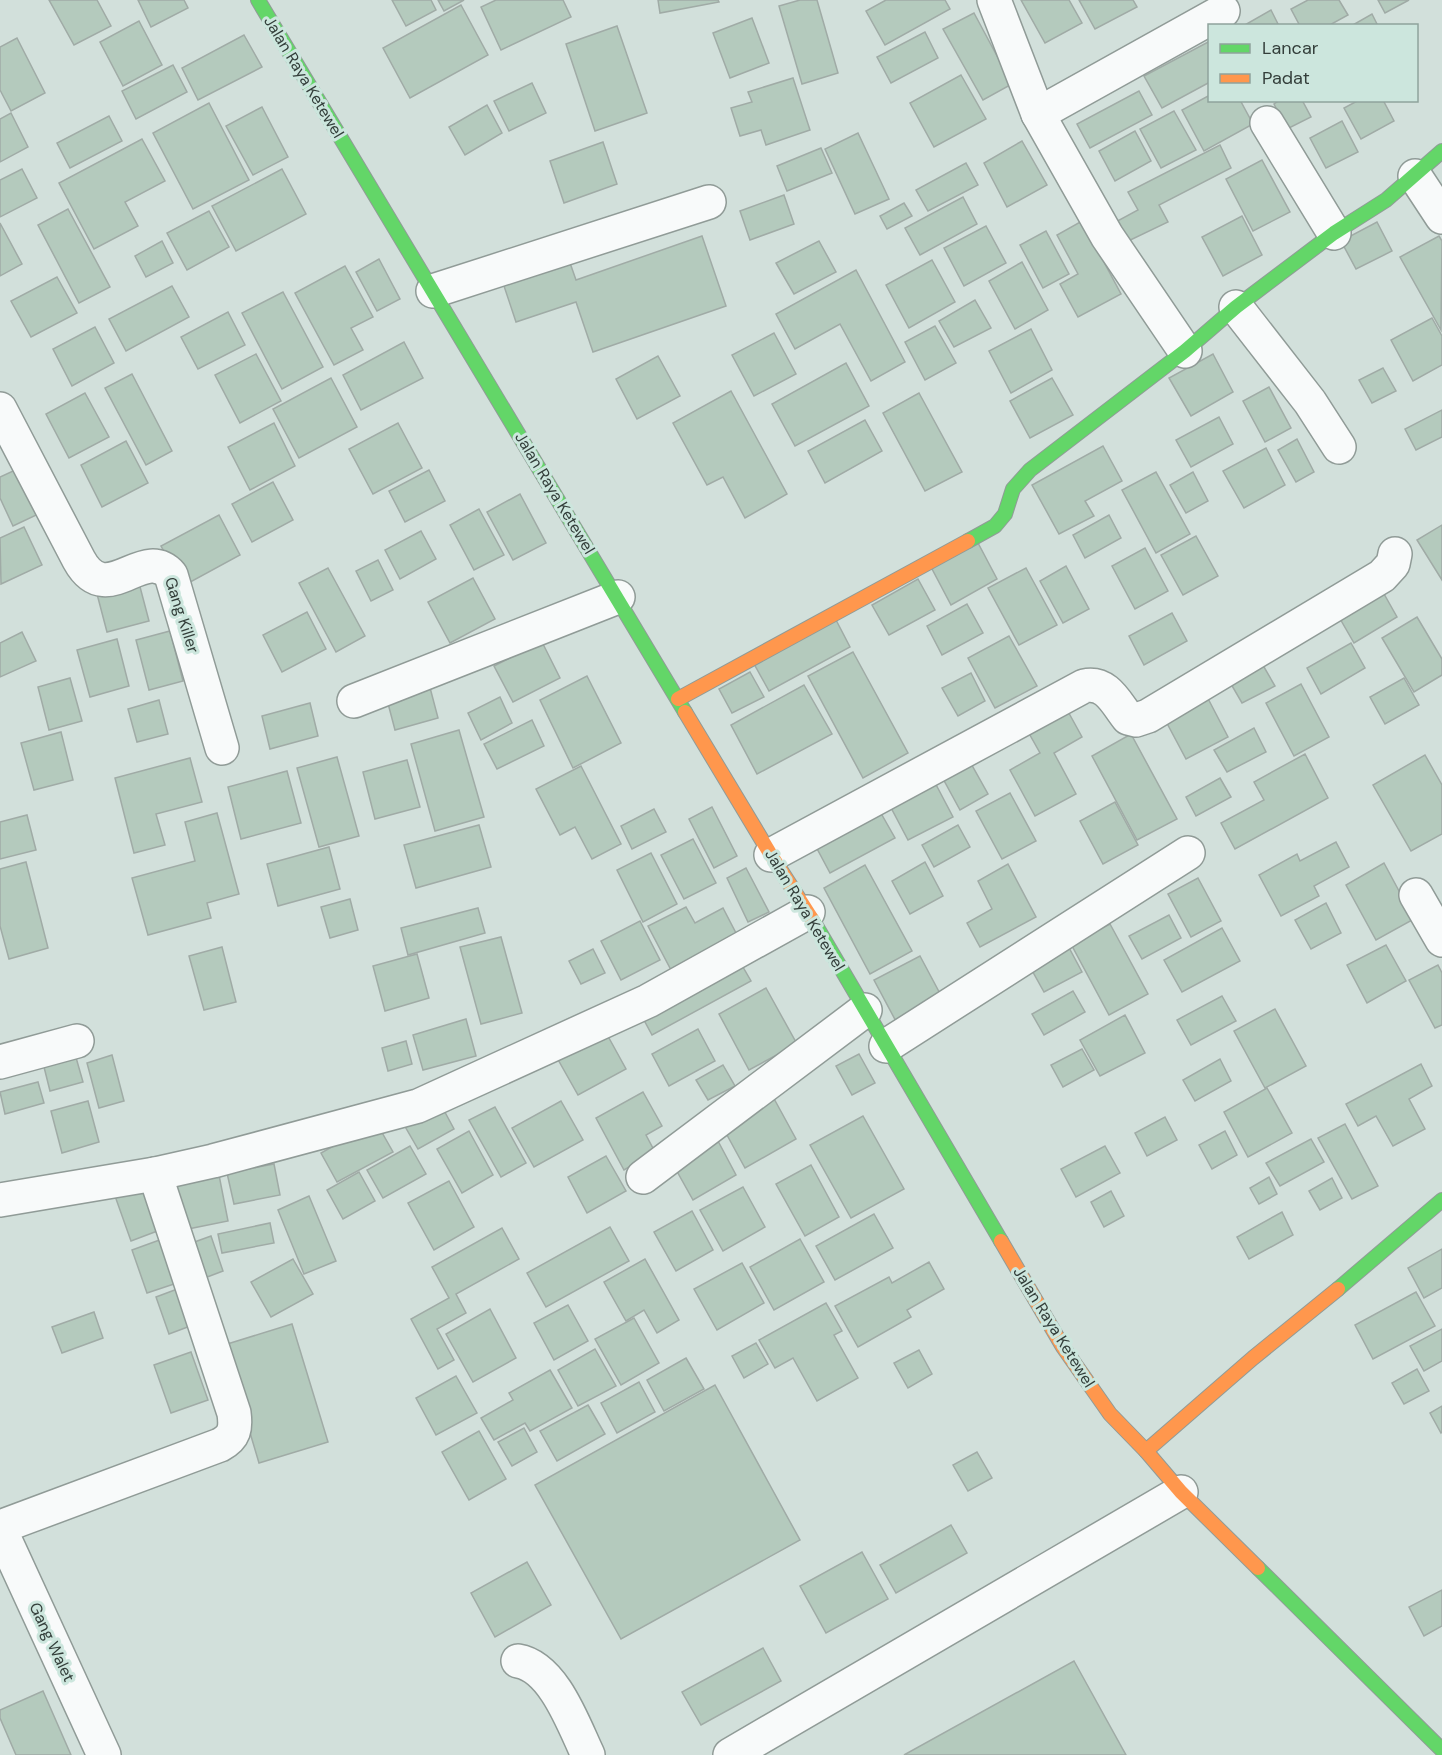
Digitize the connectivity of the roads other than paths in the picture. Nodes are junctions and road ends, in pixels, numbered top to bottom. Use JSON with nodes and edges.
{"nodes":[{"id":1,"x":258,"y":0,"type":"edge"},
{"id":2,"x":994,"y":0,"type":"edge"},
{"id":3,"x":1223,"y":11,"type":"dead end"},
{"id":4,"x":1038,"y":114,"type":"junction"},
{"id":5,"x":1267,"y":123,"type":"dead end"},
{"id":6,"x":1442,"y":151,"type":"edge"},
{"id":7,"x":1415,"y":176,"type":"junction"},
{"id":8,"x":709,"y":202,"type":"dead end"},
{"id":9,"x":1442,"y":217,"type":"edge"},
{"id":10,"x":1334,"y":233,"type":"junction"},
{"id":11,"x":433,"y":291,"type":"junction"},
{"id":12,"x":1236,"y":307,"type":"junction"},
{"id":13,"x":1185,"y":351,"type":"junction"},
{"id":14,"x":0,"y":409,"type":"edge"},
{"id":15,"x":1339,"y":447,"type":"dead end"},
{"id":16,"x":1395,"y":555,"type":"dead end"},
{"id":17,"x":618,"y":597,"type":"junction"},
{"id":18,"x":678,"y":699,"type":"junction"},
{"id":19,"x":354,"y":701,"type":"dead end"},
{"id":20,"x":222,"y":748,"type":"dead end"},
{"id":21,"x":1188,"y":853,"type":"dead end"},
{"id":22,"x":771,"y":855,"type":"junction"},
{"id":23,"x":1416,"y":895,"type":"dead end"},
{"id":24,"x":808,"y":912,"type":"junction"},
{"id":25,"x":1442,"y":940,"type":"edge"},
{"id":26,"x":865,"y":1010,"type":"junction"},
{"id":27,"x":77,"y":1041,"type":"dead end"},
{"id":28,"x":886,"y":1046,"type":"junction"},
{"id":29,"x":0,"y":1062,"type":"edge"},
{"id":30,"x":155,"y":1174,"type":"junction"},
{"id":31,"x":643,"y":1177,"type":"dead end"},
{"id":32,"x":0,"y":1200,"type":"edge"},
{"id":33,"x":1442,"y":1200,"type":"edge"},
{"id":34,"x":1146,"y":1451,"type":"junction"},
{"id":35,"x":1181,"y":1492,"type":"junction"},
{"id":36,"x":0,"y":1528,"type":"edge"},
{"id":37,"x":518,"y":1661,"type":"dead end"},
{"id":38,"x":1442,"y":1750,"type":"edge"},
{"id":39,"x":104,"y":1755,"type":"edge"},
{"id":40,"x":588,"y":1755,"type":"edge"},
{"id":41,"x":730,"y":1755,"type":"edge"}],
"edges":[{"from":1,"to":11,"type":"main road","name":"Jalan Raya Ketewel"},
{"from":2,"to":4,"type":"street"},
{"from":3,"to":4,"type":"street"},
{"from":4,"to":13,"type":"street"},
{"from":5,"to":10,"type":"street"},
{"from":6,"to":7,"type":"main road"},
{"from":7,"to":9,"type":"street"},
{"from":7,"to":10,"type":"main road"},
{"from":8,"to":11,"type":"street"},
{"from":10,"to":12,"type":"main road"},
{"from":11,"to":17,"type":"main road","name":"Jalan Raya Ketewel"},
{"from":12,"to":13,"type":"main road"},
{"from":12,"to":15,"type":"street"},
{"from":13,"to":18,"type":"main road"},
{"from":14,"to":20,"type":"street","name":"Gang Killer"},
{"from":16,"to":22,"type":"street"},
{"from":17,"to":18,"type":"main road","name":"Jalan Raya Ketewel"},
{"from":17,"to":19,"type":"street"},
{"from":18,"to":22,"type":"main road","name":"Jalan Raya Ketewel"},
{"from":21,"to":28,"type":"street"},
{"from":22,"to":24,"type":"main road","name":"Jalan Raya Ketewel"},
{"from":23,"to":25,"type":"street"},
{"from":24,"to":26,"type":"main road","name":"Jalan Raya Ketewel"},
{"from":24,"to":30,"type":"street"},
{"from":26,"to":28,"type":"main road","name":"Jalan Raya Ketewel"},
{"from":26,"to":31,"type":"street"},
{"from":27,"to":29,"type":"street"},
{"from":28,"to":34,"type":"main road","name":"Jalan Raya Ketewel"},
{"from":30,"to":32,"type":"street"},
{"from":30,"to":36,"type":"street"},
{"from":33,"to":34,"type":"main road"},
{"from":34,"to":35,"type":"main road","name":"Jalan Raya Ketewel"},
{"from":35,"to":38,"type":"main road","name":"Jalan Raya Ketewel"},
{"from":35,"to":41,"type":"street"},
{"from":36,"to":39,"type":"street","name":"Gang Walet"},
{"from":37,"to":40,"type":"street"}]}
